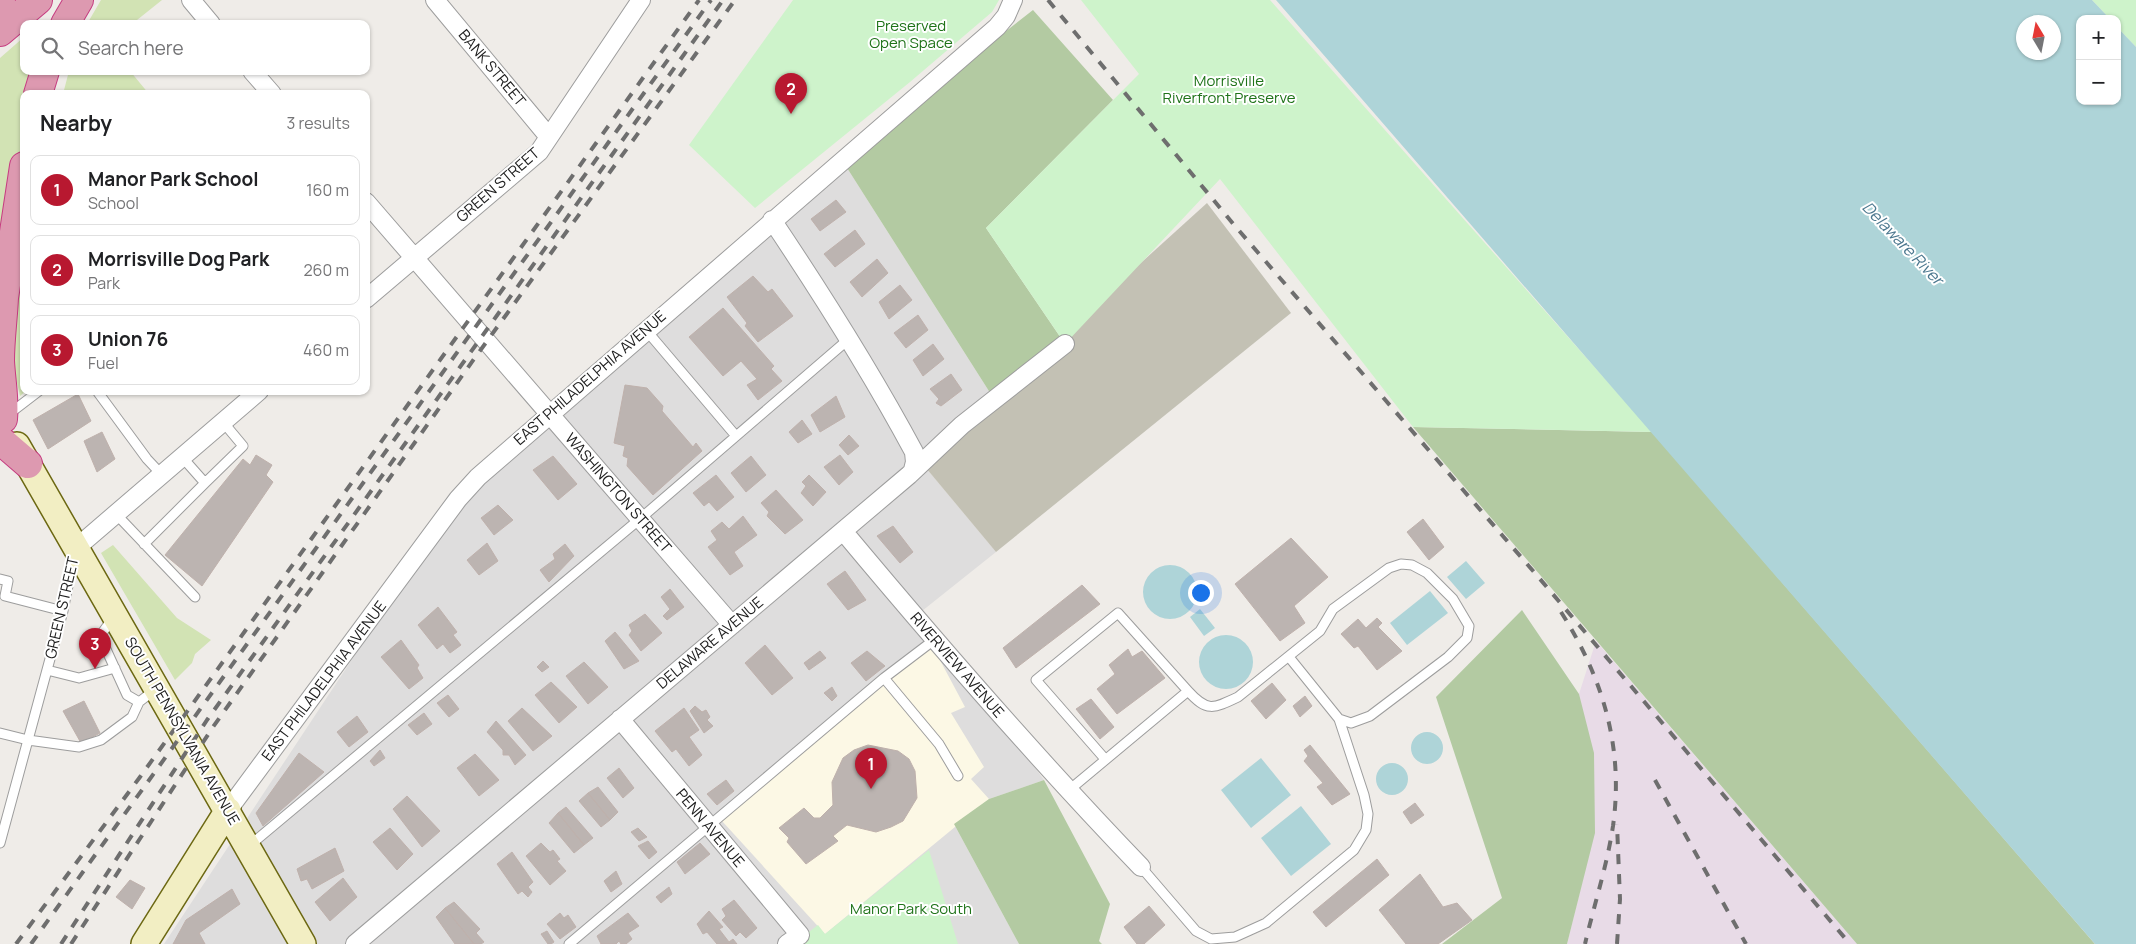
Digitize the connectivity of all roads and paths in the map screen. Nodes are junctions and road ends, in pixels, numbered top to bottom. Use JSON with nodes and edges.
{"nodes":[{"id":1,"x":38,"y":0,"type":"edge"},
{"id":2,"x":79,"y":0,"type":"edge"},
{"id":3,"x":191,"y":0,"type":"edge"},
{"id":4,"x":435,"y":0,"type":"edge"},
{"id":5,"x":641,"y":0,"type":"edge"},
{"id":6,"x":1012,"y":2,"type":"edge"},
{"id":7,"x":67,"y":20,"type":"edge"},
{"id":8,"x":208,"y":20,"type":"edge"},
{"id":9,"x":0,"y":32,"type":"edge"},
{"id":10,"x":44,"y":75,"type":"edge"},
{"id":11,"x":255,"y":75,"type":"edge"},
{"id":12,"x":39,"y":90,"type":"edge"},
{"id":13,"x":269,"y":90,"type":"edge"},
{"id":14,"x":549,"y":137,"type":"junction"},
{"id":15,"x":20,"y":190,"type":"edge"},
{"id":16,"x":370,"y":207,"type":"edge"},
{"id":17,"x":772,"y":220,"type":"junction"},
{"id":18,"x":414,"y":258,"type":"junction"},
{"id":19,"x":370,"y":296,"type":"edge"},
{"id":20,"x":2,"y":300,"type":"edge"},
{"id":21,"x":646,"y":330,"type":"junction"},
{"id":22,"x":850,"y":338,"type":"junction"},
{"id":23,"x":1065,"y":344,"type":"dead end"},
{"id":24,"x":34,"y":395,"type":"edge"},
{"id":25,"x":100,"y":395,"type":"edge"},
{"id":26,"x":254,"y":395,"type":"edge"},
{"id":27,"x":549,"y":415,"type":"junction"},
{"id":28,"x":223,"y":422,"type":"junction"},
{"id":29,"x":1,"y":424,"type":"edge"},
{"id":30,"x":736,"y":436,"type":"junction"},
{"id":31,"x":182,"y":457,"type":"junction"},
{"id":32,"x":28,"y":464,"type":"joint"},
{"id":33,"x":913,"y":470,"type":"junction"},
{"id":34,"x":162,"y":475,"type":"junction"},
{"id":35,"x":205,"y":483,"type":"junction"},
{"id":36,"x":116,"y":514,"type":"junction"},
{"id":37,"x":641,"y":518,"type":"junction"},
{"id":38,"x":843,"y":530,"type":"junction"},
{"id":39,"x":144,"y":544,"type":"junction"},
{"id":40,"x":76,"y":549,"type":"junction"},
{"id":41,"x":0,"y":579,"type":"edge"},
{"id":42,"x":195,"y":597,"type":"dead end"},
{"id":43,"x":63,"y":611,"type":"junction"},
{"id":44,"x":115,"y":616,"type":"junction"},
{"id":45,"x":732,"y":625,"type":"junction"},
{"id":46,"x":934,"y":640,"type":"junction"},
{"id":47,"x":1289,"y":657,"type":"junction"},
{"id":48,"x":115,"y":668,"type":"junction"},
{"id":49,"x":47,"y":670,"type":"junction"},
{"id":50,"x":884,"y":678,"type":"junction"},
{"id":51,"x":1188,"y":691,"type":"junction"},
{"id":52,"x":148,"y":695,"type":"junction"},
{"id":53,"x":1339,"y":719,"type":"junction"},
{"id":54,"x":620,"y":720,"type":"junction"},
{"id":55,"x":0,"y":733,"type":"edge"},
{"id":56,"x":28,"y":740,"type":"junction"},
{"id":57,"x":1105,"y":759,"type":"junction"},
{"id":58,"x":958,"y":776,"type":"dead end"},
{"id":59,"x":1071,"y":794,"type":"junction"},
{"id":60,"x":228,"y":810,"type":"junction"},
{"id":61,"x":709,"y":827,"type":"junction"},
{"id":62,"x":0,"y":843,"type":"edge"},
{"id":63,"x":248,"y":846,"type":"junction"},
{"id":64,"x":1141,"y":867,"type":"joint"},
{"id":65,"x":797,"y":941,"type":"edge"},
{"id":66,"x":144,"y":944,"type":"edge"},
{"id":67,"x":303,"y":944,"type":"edge"},
{"id":68,"x":355,"y":944,"type":"edge"},
{"id":69,"x":569,"y":944,"type":"edge"}],
"edges":[{"from":1,"to":9,"type":"highway"},
{"from":2,"to":7,"type":"highway"},
{"from":3,"to":8,"type":"street"},
{"from":4,"to":14,"type":"street","name":"BANK STREET"},
{"from":5,"to":14,"type":"street","name":"GREEN STREET"},
{"from":6,"to":17,"type":"street","name":"EAST PHILADELPHIA AVENUE"},
{"from":10,"to":12,"type":"highway"},
{"from":11,"to":13,"type":"street"},
{"from":14,"to":18,"type":"street","name":"GREEN STREET"},
{"from":15,"to":20,"type":"highway"},
{"from":16,"to":18,"type":"street","name":"WASHINGTON STREET"},
{"from":17,"to":21,"type":"street","name":"EAST PHILADELPHIA AVENUE"},
{"from":17,"to":22,"type":"street"},
{"from":18,"to":19,"type":"street","name":"GREEN STREET"},
{"from":18,"to":27,"type":"street","name":"WASHINGTON STREET"},
{"from":20,"to":29,"type":"highway"},
{"from":21,"to":27,"type":"street","name":"EAST PHILADELPHIA AVENUE"},
{"from":21,"to":30,"type":"lane"},
{"from":22,"to":30,"type":"lane"},
{"from":22,"to":33,"type":"street"},
{"from":23,"to":33,"type":"street","name":"DELAWARE AVENUE"},
{"from":24,"to":29,"type":"lane"},
{"from":25,"to":34,"type":"lane"},
{"from":26,"to":28,"type":"street","name":"GREEN STREET"},
{"from":27,"to":37,"type":"street","name":"WASHINGTON STREET"},
{"from":27,"to":60,"type":"street","name":"EAST PHILADELPHIA AVENUE"},
{"from":28,"to":31,"type":"street","name":"GREEN STREET"},
{"from":28,"to":35,"type":"lane"},
{"from":29,"to":32,"type":"highway"},
{"from":30,"to":37,"type":"lane"},
{"from":31,"to":34,"type":"street","name":"GREEN STREET"},
{"from":31,"to":35,"type":"lane"},
{"from":32,"to":40,"type":"main road","name":"SOUTH PENNSYLVANIA AVENUE"},
{"from":33,"to":38,"type":"street","name":"DELAWARE AVENUE"},
{"from":34,"to":36,"type":"street","name":"GREEN STREET"},
{"from":35,"to":39,"type":"lane"},
{"from":36,"to":39,"type":"lane"},
{"from":36,"to":40,"type":"street","name":"GREEN STREET"},
{"from":37,"to":45,"type":"street","name":"WASHINGTON STREET"},
{"from":37,"to":63,"type":"lane"},
{"from":38,"to":45,"type":"street","name":"DELAWARE AVENUE"},
{"from":38,"to":46,"type":"street","name":"RIVERVIEW AVENUE"},
{"from":39,"to":42,"type":"lane"},
{"from":40,"to":43,"type":"lane","name":"GREEN STREET"},
{"from":40,"to":44,"type":"main road","name":"SOUTH PENNSYLVANIA AVENUE"},
{"from":41,"to":43,"type":"lane"},
{"from":43,"to":49,"type":"lane","name":"GREEN STREET"},
{"from":44,"to":48,"type":"lane"},
{"from":44,"to":52,"type":"main road","name":"SOUTH PENNSYLVANIA AVENUE"},
{"from":45,"to":54,"type":"street","name":"DELAWARE AVENUE"},
{"from":46,"to":50,"type":"lane"},
{"from":46,"to":59,"type":"street","name":"RIVERVIEW AVENUE"},
{"from":47,"to":51,"type":"lane"},
{"from":47,"to":53,"type":"lane"},
{"from":47,"to":53,"type":"lane"},
{"from":48,"to":49,"type":"lane"},
{"from":48,"to":52,"type":"lane"},
{"from":49,"to":56,"type":"lane","name":"GREEN STREET"},
{"from":50,"to":58,"type":"lane"},
{"from":50,"to":61,"type":"lane"},
{"from":51,"to":57,"type":"lane"},
{"from":51,"to":57,"type":"lane"},
{"from":52,"to":56,"type":"lane"},
{"from":52,"to":60,"type":"main road","name":"SOUTH PENNSYLVANIA AVENUE"},
{"from":53,"to":64,"type":"lane"},
{"from":54,"to":61,"type":"street","name":"PENN AVENUE"},
{"from":54,"to":68,"type":"street","name":"DELAWARE AVENUE"},
{"from":55,"to":56,"type":"lane"},
{"from":56,"to":62,"type":"lane","name":"GREEN STREET"},
{"from":57,"to":59,"type":"lane"},
{"from":59,"to":64,"type":"street","name":"RIVERVIEW AVENUE"},
{"from":60,"to":63,"type":"main road","name":"SOUTH PENNSYLVANIA AVENUE"},
{"from":60,"to":66,"type":"main road"},
{"from":61,"to":65,"type":"street","name":"PENN AVENUE"},
{"from":61,"to":69,"type":"lane"},
{"from":63,"to":67,"type":"main road","name":"SOUTH PENNSYLVANIA AVENUE"}]}
